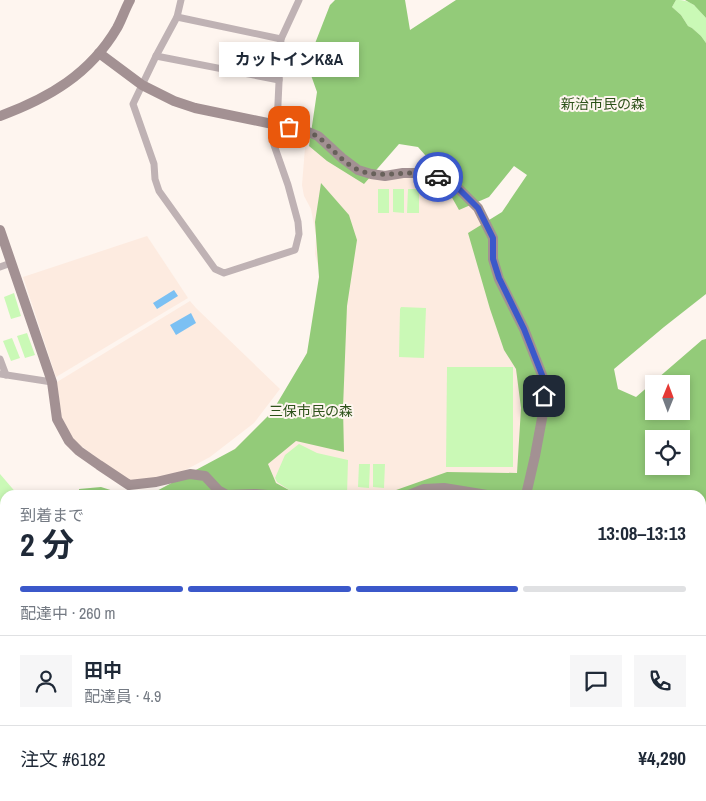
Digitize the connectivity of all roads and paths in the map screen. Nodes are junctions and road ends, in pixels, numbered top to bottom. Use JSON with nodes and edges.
{"nodes":[{"id":1,"x":130,"y":0,"type":"edge"},
{"id":2,"x":181,"y":0,"type":"edge"},
{"id":3,"x":299,"y":0,"type":"edge"},
{"id":4,"x":177,"y":18,"type":"junction"},
{"id":5,"x":281,"y":39,"type":"junction"},
{"id":6,"x":99,"y":53,"type":"junction"},
{"id":7,"x":156,"y":56,"type":"junction"},
{"id":8,"x":279,"y":80,"type":"junction"},
{"id":9,"x":142,"y":85,"type":"junction"},
{"id":10,"x":0,"y":116,"type":"edge"},
{"id":11,"x":276,"y":125,"type":"junction"},
{"id":12,"x":0,"y":230,"type":"edge"},
{"id":13,"x":11,"y":263,"type":"junction"},
{"id":14,"x":0,"y":267,"type":"edge"},
{"id":15,"x":0,"y":359,"type":"edge"},
{"id":16,"x":3,"y":374,"type":"edge"},
{"id":17,"x":52,"y":382,"type":"junction"},
{"id":18,"x":218,"y":490,"type":"edge"},
{"id":19,"x":422,"y":490,"type":"edge"},
{"id":20,"x":456,"y":490,"type":"edge"},
{"id":21,"x":527,"y":490,"type":"edge"}],
"edges":[{"from":1,"to":6,"type":"street"},
{"from":2,"to":4,"type":"street"},
{"from":3,"to":5,"type":"street"},
{"from":4,"to":5,"type":"street"},
{"from":4,"to":7,"type":"street"},
{"from":5,"to":8,"type":"street"},
{"from":6,"to":9,"type":"street"},
{"from":6,"to":10,"type":"street"},
{"from":7,"to":8,"type":"street"},
{"from":7,"to":9,"type":"street"},
{"from":8,"to":11,"type":"street"},
{"from":9,"to":11,"type":"street"},
{"from":9,"to":11,"type":"street"},
{"from":11,"to":21,"type":"street"},
{"from":12,"to":13,"type":"street"},
{"from":13,"to":14,"type":"street"},
{"from":13,"to":17,"type":"street"},
{"from":15,"to":16,"type":"street"},
{"from":16,"to":17,"type":"street"},
{"from":17,"to":18,"type":"street"},
{"from":19,"to":20,"type":"street"}]}
